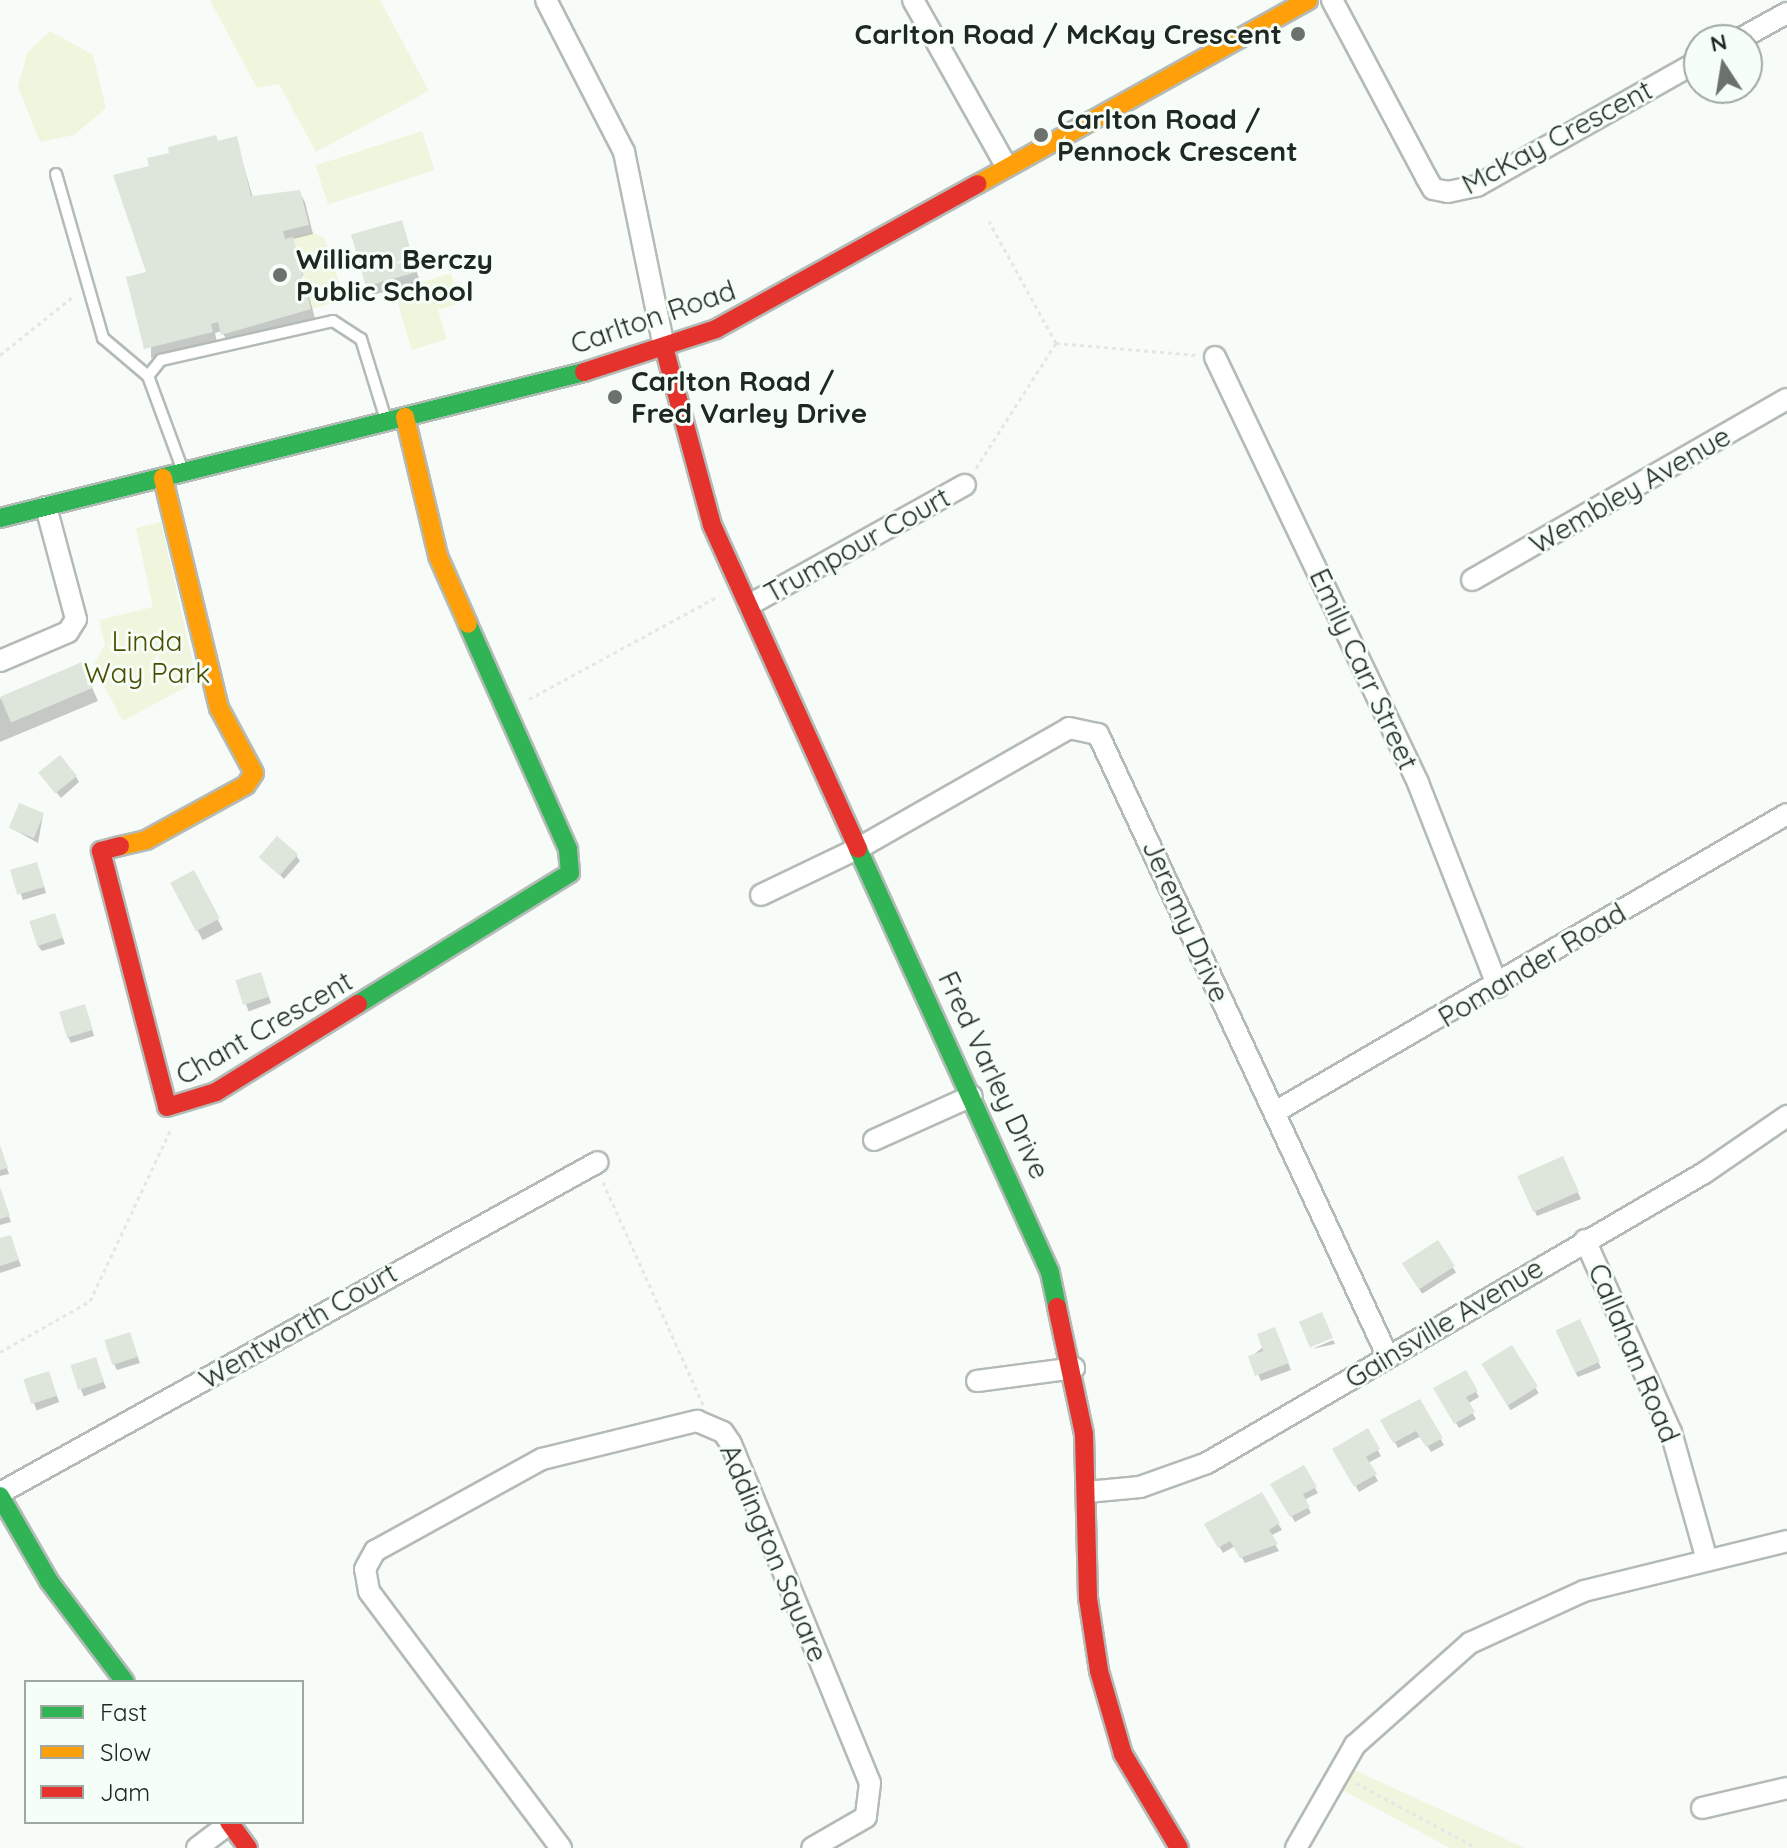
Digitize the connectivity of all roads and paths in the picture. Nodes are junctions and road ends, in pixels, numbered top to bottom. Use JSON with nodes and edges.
{"nodes":[{"id":1,"x":546,"y":0,"type":"edge"},
{"id":2,"x":913,"y":0,"type":"edge"},
{"id":3,"x":1308,"y":0,"type":"edge"},
{"id":4,"x":1332,"y":0,"type":"edge"},
{"id":5,"x":1787,"y":13,"type":"edge"},
{"id":6,"x":1763,"y":26,"type":"edge"},
{"id":7,"x":1683,"y":70,"type":"edge"},
{"id":8,"x":1006,"y":166,"type":"junction"},
{"id":9,"x":56,"y":174,"type":"dead end"},
{"id":10,"x":989,"y":221,"type":"dead end"},
{"id":11,"x":88,"y":285,"type":"junction"},
{"id":12,"x":1056,"y":343,"type":"junction"},
{"id":13,"x":664,"y":347,"type":"junction"},
{"id":14,"x":0,"y":355,"type":"edge"},
{"id":15,"x":1215,"y":357,"type":"joint"},
{"id":16,"x":148,"y":376,"type":"junction"},
{"id":17,"x":1787,"y":399,"type":"edge"},
{"id":18,"x":405,"y":417,"type":"junction"},
{"id":19,"x":386,"y":422,"type":"junction"},
{"id":20,"x":184,"y":473,"type":"junction"},
{"id":21,"x":163,"y":478,"type":"junction"},
{"id":22,"x":965,"y":485,"type":"joint"},
{"id":23,"x":46,"y":507,"type":"junction"},
{"id":24,"x":0,"y":518,"type":"edge"},
{"id":25,"x":1472,"y":580,"type":"dead end"},
{"id":26,"x":740,"y":585,"type":"junction"},
{"id":27,"x":749,"y":605,"type":"junction"},
{"id":28,"x":0,"y":661,"type":"edge"},
{"id":29,"x":508,"y":711,"type":"junction"},
{"id":30,"x":1787,"y":814,"type":"edge"},
{"id":31,"x":859,"y":848,"type":"junction"},
{"id":32,"x":761,"y":895,"type":"dead end"},
{"id":33,"x":1498,"y":987,"type":"junction"},
{"id":34,"x":972,"y":1096,"type":"junction"},
{"id":35,"x":167,"y":1107,"type":"junction"},
{"id":36,"x":1275,"y":1112,"type":"junction"},
{"id":37,"x":1787,"y":1116,"type":"edge"},
{"id":38,"x":874,"y":1140,"type":"dead end"},
{"id":39,"x":598,"y":1162,"type":"joint"},
{"id":40,"x":1585,"y":1240,"type":"junction"},
{"id":41,"x":0,"y":1352,"type":"edge"},
{"id":42,"x":1388,"y":1357,"type":"junction"},
{"id":43,"x":1074,"y":1368,"type":"junction"},
{"id":44,"x":977,"y":1381,"type":"dead end"},
{"id":45,"x":714,"y":1426,"type":"junction"},
{"id":46,"x":1087,"y":1492,"type":"junction"},
{"id":47,"x":0,"y":1494,"type":"edge"},
{"id":48,"x":1787,"y":1541,"type":"edge"},
{"id":49,"x":1707,"y":1560,"type":"junction"},
{"id":50,"x":123,"y":1680,"type":"edge"},
{"id":51,"x":1338,"y":1773,"type":"junction"},
{"id":52,"x":1787,"y":1788,"type":"edge"},
{"id":53,"x":1702,"y":1808,"type":"dead end"},
{"id":54,"x":228,"y":1824,"type":"edge"},
{"id":55,"x":230,"y":1824,"type":"edge"},
{"id":56,"x":197,"y":1848,"type":"edge"},
{"id":57,"x":248,"y":1848,"type":"edge"},
{"id":58,"x":561,"y":1848,"type":"edge"},
{"id":59,"x":812,"y":1848,"type":"edge"},
{"id":60,"x":1179,"y":1848,"type":"edge"},
{"id":61,"x":1296,"y":1848,"type":"edge"},
{"id":62,"x":1477,"y":1848,"type":"edge"}],
"edges":[{"from":1,"to":13,"type":"street"},
{"from":2,"to":8,"type":"street"},
{"from":3,"to":8,"type":"street","name":"Carlton Road"},
{"from":4,"to":7,"type":"street","name":"McKay Crescent"},
{"from":5,"to":6,"type":"street"},
{"from":8,"to":13,"type":"street","name":"Carlton Road"},
{"from":9,"to":11,"type":"lane"},
{"from":10,"to":12,"type":"path"},
{"from":11,"to":14,"type":"path"},
{"from":11,"to":16,"type":"lane"},
{"from":12,"to":15,"type":"path"},
{"from":12,"to":22,"type":"path"},
{"from":13,"to":18,"type":"street","name":"Carlton Road"},
{"from":13,"to":26,"type":"street","name":"Fred Varley Drive"},
{"from":15,"to":33,"type":"street","name":"Emily Carr Street"},
{"from":16,"to":19,"type":"lane"},
{"from":16,"to":20,"type":"lane"},
{"from":17,"to":25,"type":"street","name":"Wembley Avenue"},
{"from":18,"to":19,"type":"street","name":"Carlton Road"},
{"from":18,"to":29,"type":"street","name":"Chant Crescent"},
{"from":19,"to":20,"type":"street","name":"Carlton Road"},
{"from":20,"to":21,"type":"street","name":"Carlton Road"},
{"from":21,"to":23,"type":"street","name":"Carlton Road"},
{"from":21,"to":35,"type":"street","name":"Chant Crescent"},
{"from":22,"to":27,"type":"street","name":"Trumpour Court"},
{"from":23,"to":24,"type":"street","name":"Carlton Road"},
{"from":23,"to":28,"type":"street"},
{"from":26,"to":27,"type":"street","name":"Fred Varley Drive"},
{"from":26,"to":29,"type":"path"},
{"from":27,"to":31,"type":"street","name":"Fred Varley Drive"},
{"from":29,"to":35,"type":"street","name":"Chant Crescent"},
{"from":30,"to":33,"type":"street","name":"Pomander Road"},
{"from":31,"to":32,"type":"street"},
{"from":31,"to":34,"type":"street","name":"Fred Varley Drive"},
{"from":31,"to":36,"type":"street","name":"Jeremy Drive"},
{"from":33,"to":36,"type":"street","name":"Pomander Road"},
{"from":34,"to":38,"type":"street"},
{"from":34,"to":43,"type":"street","name":"Fred Varley Drive"},
{"from":35,"to":41,"type":"path"},
{"from":36,"to":42,"type":"street","name":"Jeremy Drive"},
{"from":37,"to":40,"type":"street","name":"Gainsville Avenue"},
{"from":39,"to":45,"type":"path"},
{"from":39,"to":47,"type":"street","name":"Wentworth Court"},
{"from":40,"to":42,"type":"street","name":"Gainsville Avenue"},
{"from":40,"to":49,"type":"street","name":"Callahan Road"},
{"from":42,"to":46,"type":"street","name":"Gainsville Avenue"},
{"from":43,"to":44,"type":"street"},
{"from":43,"to":46,"type":"street","name":"Fred Varley Drive"},
{"from":45,"to":58,"type":"street","name":"Addington Square"},
{"from":45,"to":59,"type":"street","name":"Addington Square"},
{"from":46,"to":60,"type":"street","name":"Fred Varley Drive"},
{"from":47,"to":50,"type":"street"},
{"from":48,"to":49,"type":"street"},
{"from":49,"to":51,"type":"street"},
{"from":51,"to":61,"type":"street"},
{"from":51,"to":62,"type":"path"},
{"from":52,"to":53,"type":"street"},
{"from":54,"to":56,"type":"street"},
{"from":55,"to":57,"type":"street"}]}
